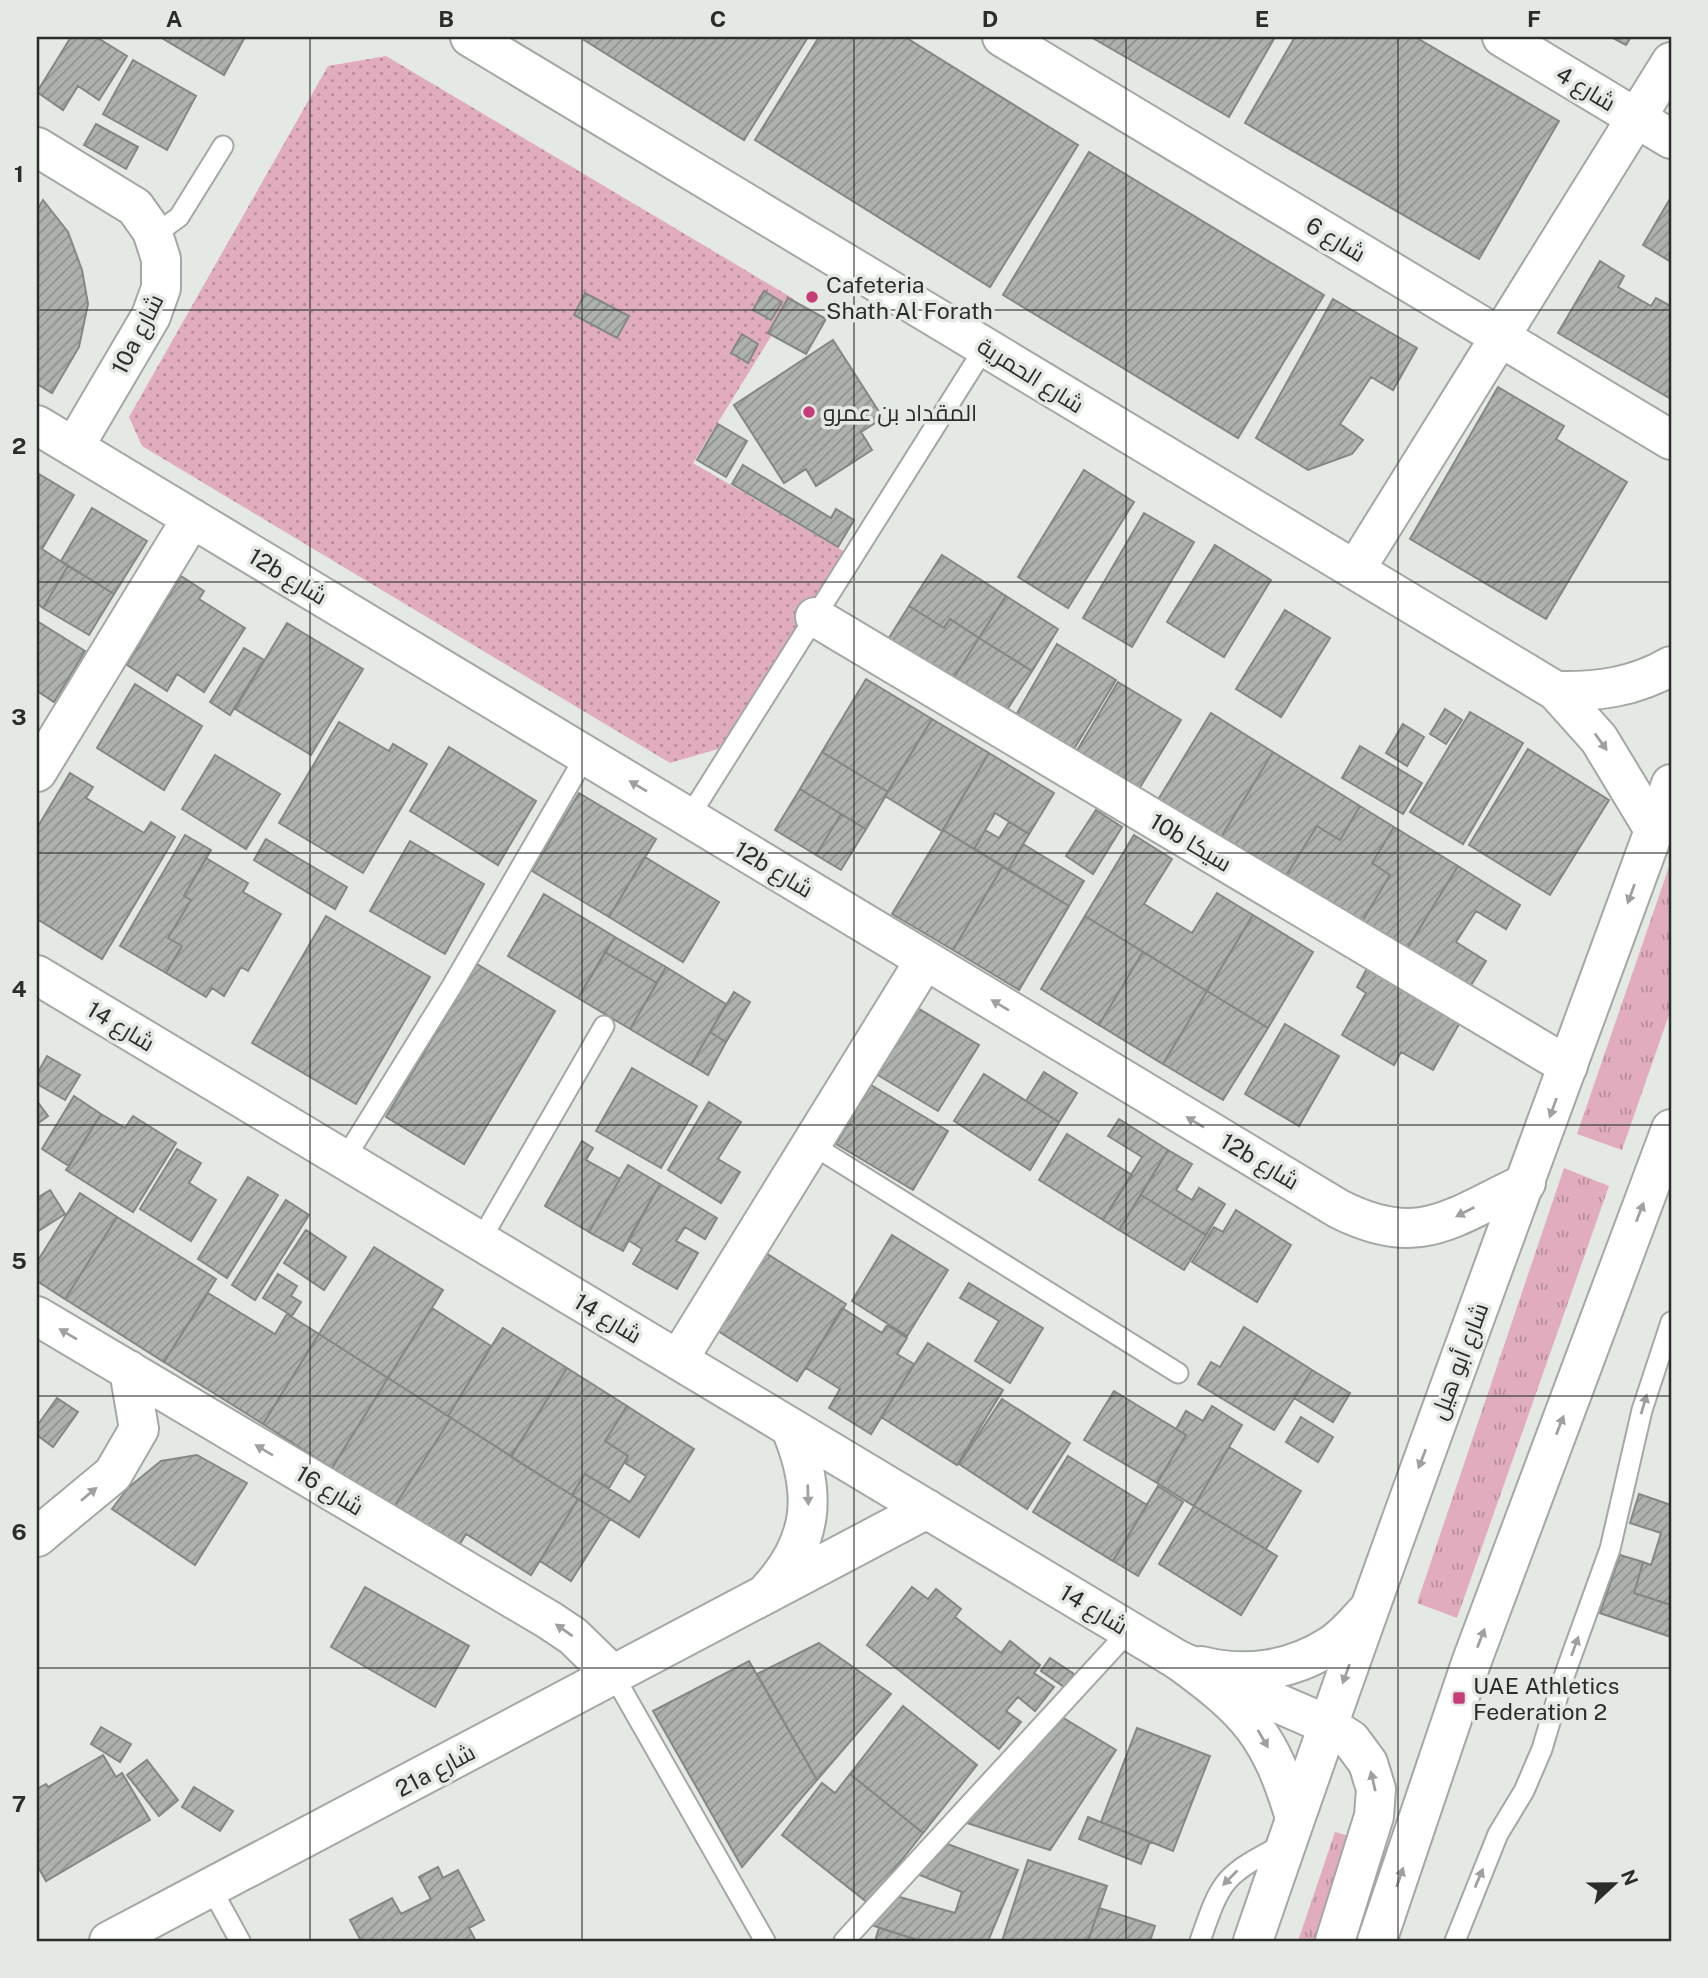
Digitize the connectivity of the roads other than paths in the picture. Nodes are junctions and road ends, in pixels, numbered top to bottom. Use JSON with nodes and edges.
{"nodes":[{"id":1,"x":470,"y":37,"type":"edge"},
{"id":2,"x":1002,"y":37,"type":"edge"},
{"id":3,"x":1502,"y":37,"type":"edge"},
{"id":4,"x":1671,"y":62,"type":"edge"},
{"id":5,"x":1636,"y":118,"type":"junction"},
{"id":6,"x":1671,"y":139,"type":"edge"},
{"id":7,"x":223,"y":146,"type":"dead end"},
{"id":8,"x":37,"y":147,"type":"edge"},
{"id":9,"x":154,"y":235,"type":"junction"},
{"id":10,"x":1500,"y":338,"type":"junction"},
{"id":11,"x":985,"y":347,"type":"junction"},
{"id":12,"x":37,"y":425,"type":"edge"},
{"id":13,"x":1671,"y":440,"type":"edge"},
{"id":14,"x":74,"y":447,"type":"junction"},
{"id":15,"x":192,"y":519,"type":"junction"},
{"id":16,"x":1355,"y":570,"type":"junction"},
{"id":17,"x":815,"y":617,"type":"junction"},
{"id":18,"x":1671,"y":666,"type":"edge"},
{"id":19,"x":1556,"y":691,"type":"junction"},
{"id":20,"x":47,"y":733,"type":"edge"},
{"id":21,"x":586,"y":755,"type":"junction"},
{"id":22,"x":37,"y":772,"type":"edge"},
{"id":23,"x":1671,"y":784,"type":"edge"},
{"id":24,"x":688,"y":817,"type":"junction"},
{"id":25,"x":1654,"y":830,"type":"junction"},
{"id":26,"x":925,"y":960,"type":"junction"},
{"id":27,"x":39,"y":982,"type":"edge"},
{"id":28,"x":604,"y":1026,"type":"dead end"},
{"id":29,"x":1568,"y":1066,"type":"junction"},
{"id":30,"x":1671,"y":1129,"type":"edge"},
{"id":31,"x":811,"y":1144,"type":"junction"},
{"id":32,"x":344,"y":1160,"type":"junction"},
{"id":33,"x":1526,"y":1183,"type":"junction"},
{"id":34,"x":480,"y":1241,"type":"junction"},
{"id":35,"x":37,"y":1316,"type":"edge"},
{"id":36,"x":1671,"y":1322,"type":"edge"},
{"id":37,"x":678,"y":1360,"type":"junction"},
{"id":38,"x":129,"y":1370,"type":"junction"},
{"id":39,"x":1178,"y":1373,"type":"dead end"},
{"id":40,"x":792,"y":1429,"type":"junction"},
{"id":41,"x":927,"y":1509,"type":"junction"},
{"id":42,"x":37,"y":1538,"type":"edge"},
{"id":43,"x":762,"y":1598,"type":"junction"},
{"id":44,"x":1370,"y":1609,"type":"junction"},
{"id":45,"x":1129,"y":1631,"type":"junction"},
{"id":46,"x":1178,"y":1660,"type":"junction"},
{"id":47,"x":614,"y":1676,"type":"junction"},
{"id":48,"x":1328,"y":1725,"type":"junction"},
{"id":49,"x":1291,"y":1830,"type":"junction"},
{"id":50,"x":211,"y":1888,"type":"junction"},
{"id":51,"x":758,"y":1938,"type":"edge"},
{"id":52,"x":109,"y":1941,"type":"edge"},
{"id":53,"x":240,"y":1941,"type":"edge"},
{"id":54,"x":844,"y":1941,"type":"edge"},
{"id":55,"x":1200,"y":1941,"type":"edge"},
{"id":56,"x":1253,"y":1941,"type":"edge"},
{"id":57,"x":1335,"y":1941,"type":"edge"},
{"id":58,"x":1377,"y":1941,"type":"edge"},
{"id":59,"x":1455,"y":1941,"type":"edge"}],
"edges":[{"from":1,"to":11,"type":"street","name":"شارع الحمرية"},
{"from":2,"to":10,"type":"street","name":"شارع 6"},
{"from":3,"to":5,"type":"street","name":"شارع 4"},
{"from":4,"to":5,"type":"street"},
{"from":5,"to":6,"type":"street","name":"شارع 4"},
{"from":5,"to":10,"type":"street"},
{"from":7,"to":9,"type":"lane"},
{"from":8,"to":9,"type":"street","name":"10a شارع"},
{"from":9,"to":14,"type":"street","name":"10a شارع"},
{"from":10,"to":13,"type":"street","name":"شارع 6"},
{"from":10,"to":16,"type":"street"},
{"from":11,"to":16,"type":"street","name":"شارع الحمرية"},
{"from":11,"to":17,"type":"lane"},
{"from":12,"to":14,"type":"street","name":"12b شارع"},
{"from":14,"to":15,"type":"street","name":"12b شارع"},
{"from":15,"to":20,"type":"street"},
{"from":15,"to":21,"type":"street","name":"12b شارع"},
{"from":16,"to":19,"type":"street","name":"شارع الحمرية"},
{"from":17,"to":24,"type":"lane"},
{"from":17,"to":29,"type":"street","name":"10b سيكا"},
{"from":18,"to":19,"type":"street","name":"شارع الحمرية"},
{"from":19,"to":25,"type":"street","name":"شارع الحمرية","one_way":true},
{"from":20,"to":22,"type":"street"},
{"from":24,"to":21,"type":"street","name":"12b شارع","one_way":true},
{"from":21,"to":32,"type":"lane"},
{"from":23,"to":25,"type":"street","name":"شارع أبو هيل"},
{"from":24,"to":26,"type":"street","name":"12b شارع"},
{"from":25,"to":29,"type":"street","name":"شارع أبو هيل","one_way":true},
{"from":26,"to":31,"type":"street"},
{"from":33,"to":26,"type":"street","name":"12b شارع","one_way":true},
{"from":27,"to":32,"type":"street","name":"شارع 14"},
{"from":28,"to":34,"type":"lane"},
{"from":29,"to":33,"type":"street","name":"شارع أبو هيل","one_way":true},
{"from":58,"to":30,"type":"street","one_way":true},
{"from":31,"to":37,"type":"street"},
{"from":31,"to":39,"type":"lane"},
{"from":32,"to":34,"type":"street","name":"شارع 14"},
{"from":33,"to":44,"type":"street","name":"شارع أبو هيل","one_way":true},
{"from":34,"to":37,"type":"street","name":"شارع 14"},
{"from":38,"to":35,"type":"street","name":"شارع 16","one_way":true},
{"from":59,"to":36,"type":"lane","one_way":true},
{"from":37,"to":40,"type":"street","name":"شارع 14"},
{"from":42,"to":38,"type":"street","one_way":true},
{"from":47,"to":38,"type":"street","name":"شارع 16","one_way":true},
{"from":40,"to":41,"type":"street","name":"شارع 14"},
{"from":40,"to":43,"type":"street","name":"21a شارع","one_way":true},
{"from":41,"to":43,"type":"street","name":"21a شارع"},
{"from":41,"to":45,"type":"street","name":"شارع 14"},
{"from":43,"to":47,"type":"street","name":"21a شارع"},
{"from":44,"to":46,"type":"street","name":"شارع 14"},
{"from":44,"to":48,"type":"street","name":"شارع أبو هيل","one_way":true},
{"from":45,"to":46,"type":"street","name":"شارع 14"},
{"from":45,"to":54,"type":"lane"},
{"from":46,"to":48,"type":"street"},
{"from":46,"to":49,"type":"street","name":"شارع 14","one_way":true},
{"from":47,"to":50,"type":"street","name":"21a شارع"},
{"from":47,"to":51,"type":"lane"},
{"from":48,"to":49,"type":"street","name":"شارع أبو هيل"},
{"from":57,"to":48,"type":"street","one_way":true},
{"from":49,"to":55,"type":"lane","one_way":true},
{"from":49,"to":56,"type":"street","name":"شارع أبو هيل"},
{"from":50,"to":52,"type":"street","name":"21a شارع"},
{"from":50,"to":53,"type":"lane"}]}
